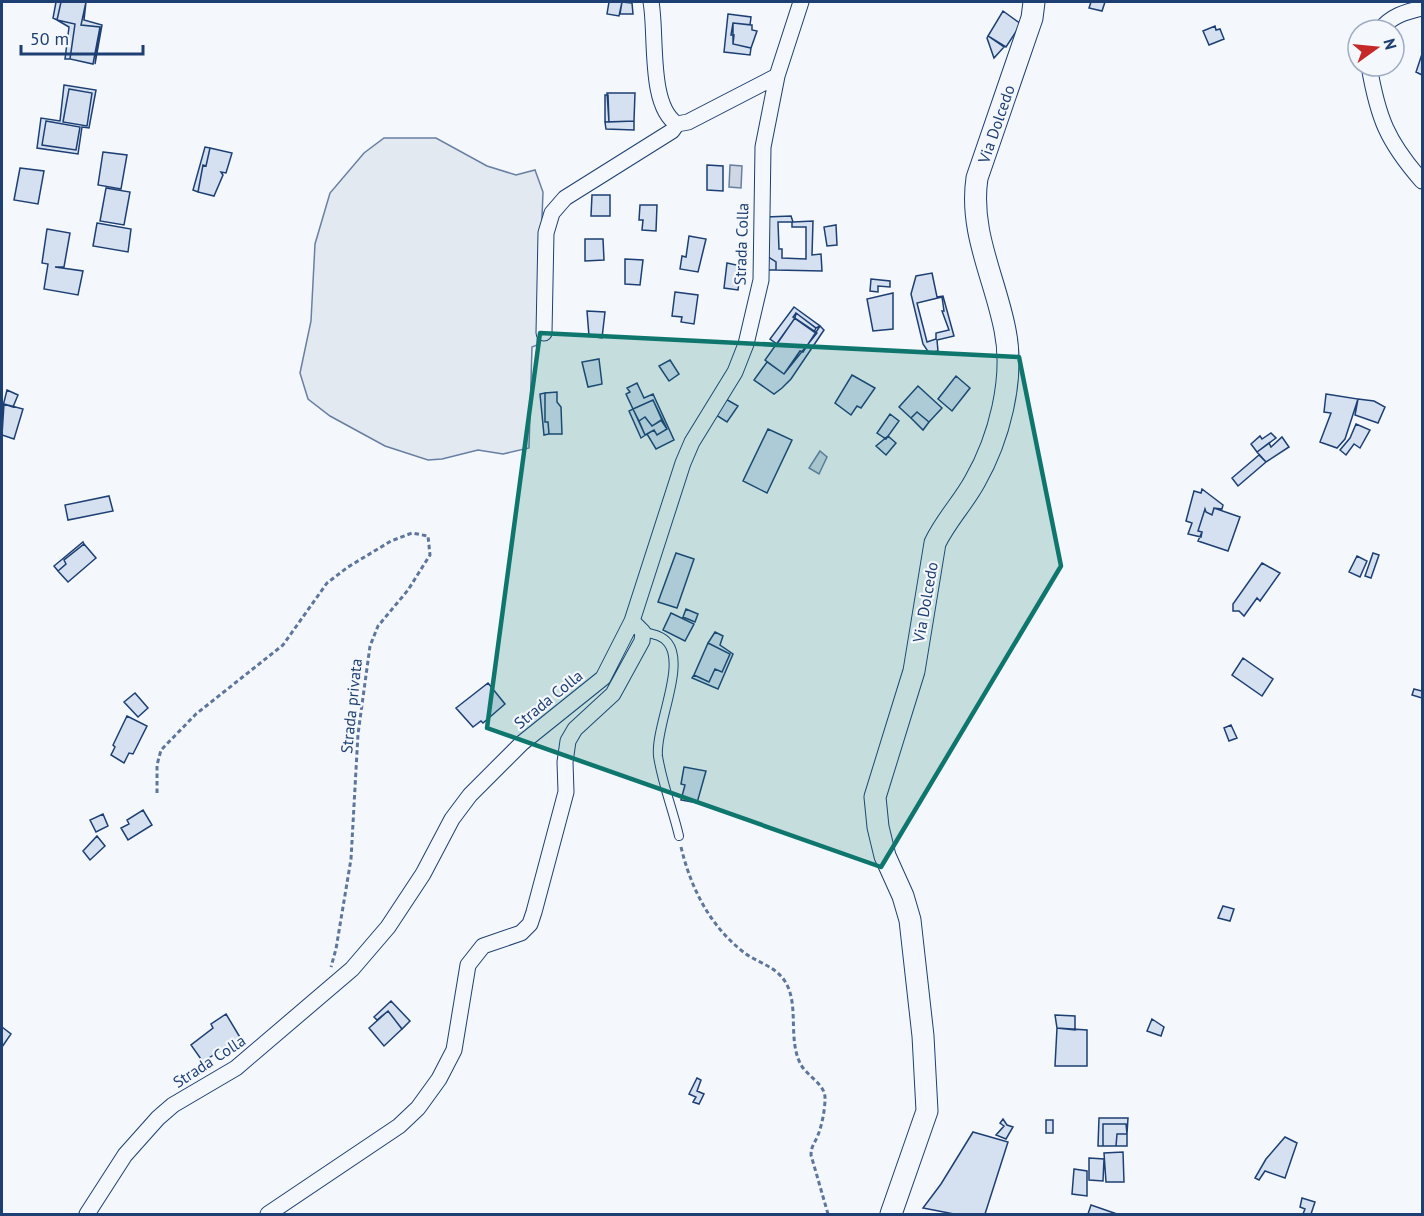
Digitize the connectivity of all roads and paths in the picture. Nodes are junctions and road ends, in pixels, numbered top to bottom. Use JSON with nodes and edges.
{"nodes":[{"id":1,"x":651,"y":2,"type":"edge"},
{"id":2,"x":801,"y":2,"type":"edge"},
{"id":3,"x":1034,"y":2,"type":"edge"},
{"id":4,"x":1422,"y":8,"type":"edge"},
{"id":5,"x":1393,"y":18,"type":"edge"},
{"id":6,"x":777,"y":76,"type":"junction"},
{"id":7,"x":1372,"y":78,"type":"edge"},
{"id":8,"x":677,"y":124,"type":"junction"},
{"id":9,"x":1422,"y":181,"type":"edge"},
{"id":10,"x":544,"y":333,"type":"dead end"},
{"id":11,"x":638,"y":626,"type":"junction"},
{"id":12,"x":157,"y":792,"type":"dead end"},
{"id":13,"x":679,"y":836,"type":"joint"},
{"id":14,"x":329,"y":970,"type":"dead end"},
{"id":15,"x":87,"y":1215,"type":"edge"},
{"id":16,"x":268,"y":1215,"type":"edge"},
{"id":17,"x":828,"y":1215,"type":"edge"},
{"id":18,"x":891,"y":1215,"type":"edge"}],
"edges":[{"from":1,"to":8,"type":"street"},
{"from":2,"to":6,"type":"street","name":"Strada Colla"},
{"from":3,"to":18,"type":"main road","name":"Via Dolcedo"},
{"from":4,"to":5,"type":"street"},
{"from":6,"to":8,"type":"street"},
{"from":6,"to":11,"type":"street","name":"Strada Colla"},
{"from":7,"to":9,"type":"street"},
{"from":8,"to":10,"type":"street"},
{"from":11,"to":13,"type":"lane"},
{"from":11,"to":15,"type":"street","name":"Strada Colla"},
{"from":11,"to":16,"type":"street"},
{"from":12,"to":14,"type":"path","name":"Strada privata"},
{"from":13,"to":17,"type":"path"}]}
